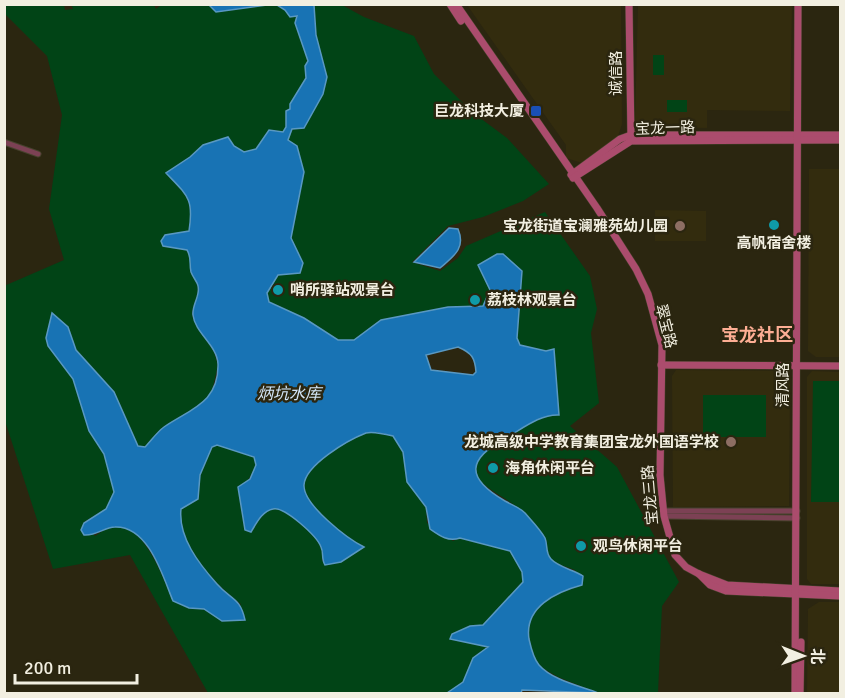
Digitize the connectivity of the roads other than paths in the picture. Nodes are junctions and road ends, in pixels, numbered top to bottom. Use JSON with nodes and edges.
{"nodes":[{"id":1,"x":450,"y":4,"type":"edge"},
{"id":2,"x":456,"y":4,"type":"edge"},
{"id":3,"x":629,"y":4,"type":"edge"},
{"id":4,"x":800,"y":4,"type":"edge"},
{"id":5,"x":840,"y":135,"type":"edge"},
{"id":6,"x":631,"y":138,"type":"junction"},
{"id":7,"x":800,"y":138,"type":"junction"},
{"id":8,"x":840,"y":140,"type":"edge"},
{"id":9,"x":4,"y":142,"type":"edge"},
{"id":10,"x":38,"y":154,"type":"dead end"},
{"id":11,"x":573,"y":176,"type":"junction"},
{"id":12,"x":661,"y":365,"type":"junction"},
{"id":13,"x":799,"y":365,"type":"junction"},
{"id":14,"x":840,"y":366,"type":"edge"},
{"id":15,"x":664,"y":514,"type":"junction"},
{"id":16,"x":797,"y":515,"type":"junction"},
{"id":17,"x":840,"y":591,"type":"edge"},
{"id":18,"x":799,"y":593,"type":"junction"},
{"id":19,"x":840,"y":596,"type":"edge"},
{"id":20,"x":795,"y":693,"type":"edge"},
{"id":21,"x":800,"y":693,"type":"edge"}],
"edges":[{"from":1,"to":11,"type":"street","name":"翠宝路"},
{"from":2,"to":11,"type":"street","name":"翠宝路"},
{"from":3,"to":6,"type":"street","name":"诚信路"},
{"from":4,"to":7,"type":"street","name":"清风路"},
{"from":5,"to":7,"type":"street","name":"宝龙一路"},
{"from":6,"to":7,"type":"street","name":"宝龙一路"},
{"from":6,"to":11,"type":"street","name":"宝龙一路"},
{"from":7,"to":8,"type":"street","name":"宝龙一路"},
{"from":7,"to":13,"type":"street","name":"清风路"},
{"from":9,"to":10,"type":"street"},
{"from":11,"to":12,"type":"street","name":"翠宝路"},
{"from":12,"to":13,"type":"street"},
{"from":12,"to":15,"type":"street","name":"宝龙三路"},
{"from":13,"to":14,"type":"street"},
{"from":13,"to":16,"type":"street","name":"清风路"},
{"from":13,"to":18,"type":"street","name":"清风路"},
{"from":15,"to":16,"type":"street"},
{"from":15,"to":18,"type":"street","name":"宝龙三路"},
{"from":16,"to":18,"type":"street","name":"清风路"},
{"from":17,"to":18,"type":"street","name":"宝龙三路"},
{"from":18,"to":19,"type":"street","name":"宝龙三路"},
{"from":18,"to":20,"type":"street","name":"清风路"},
{"from":18,"to":21,"type":"street","name":"清风路"}]}
